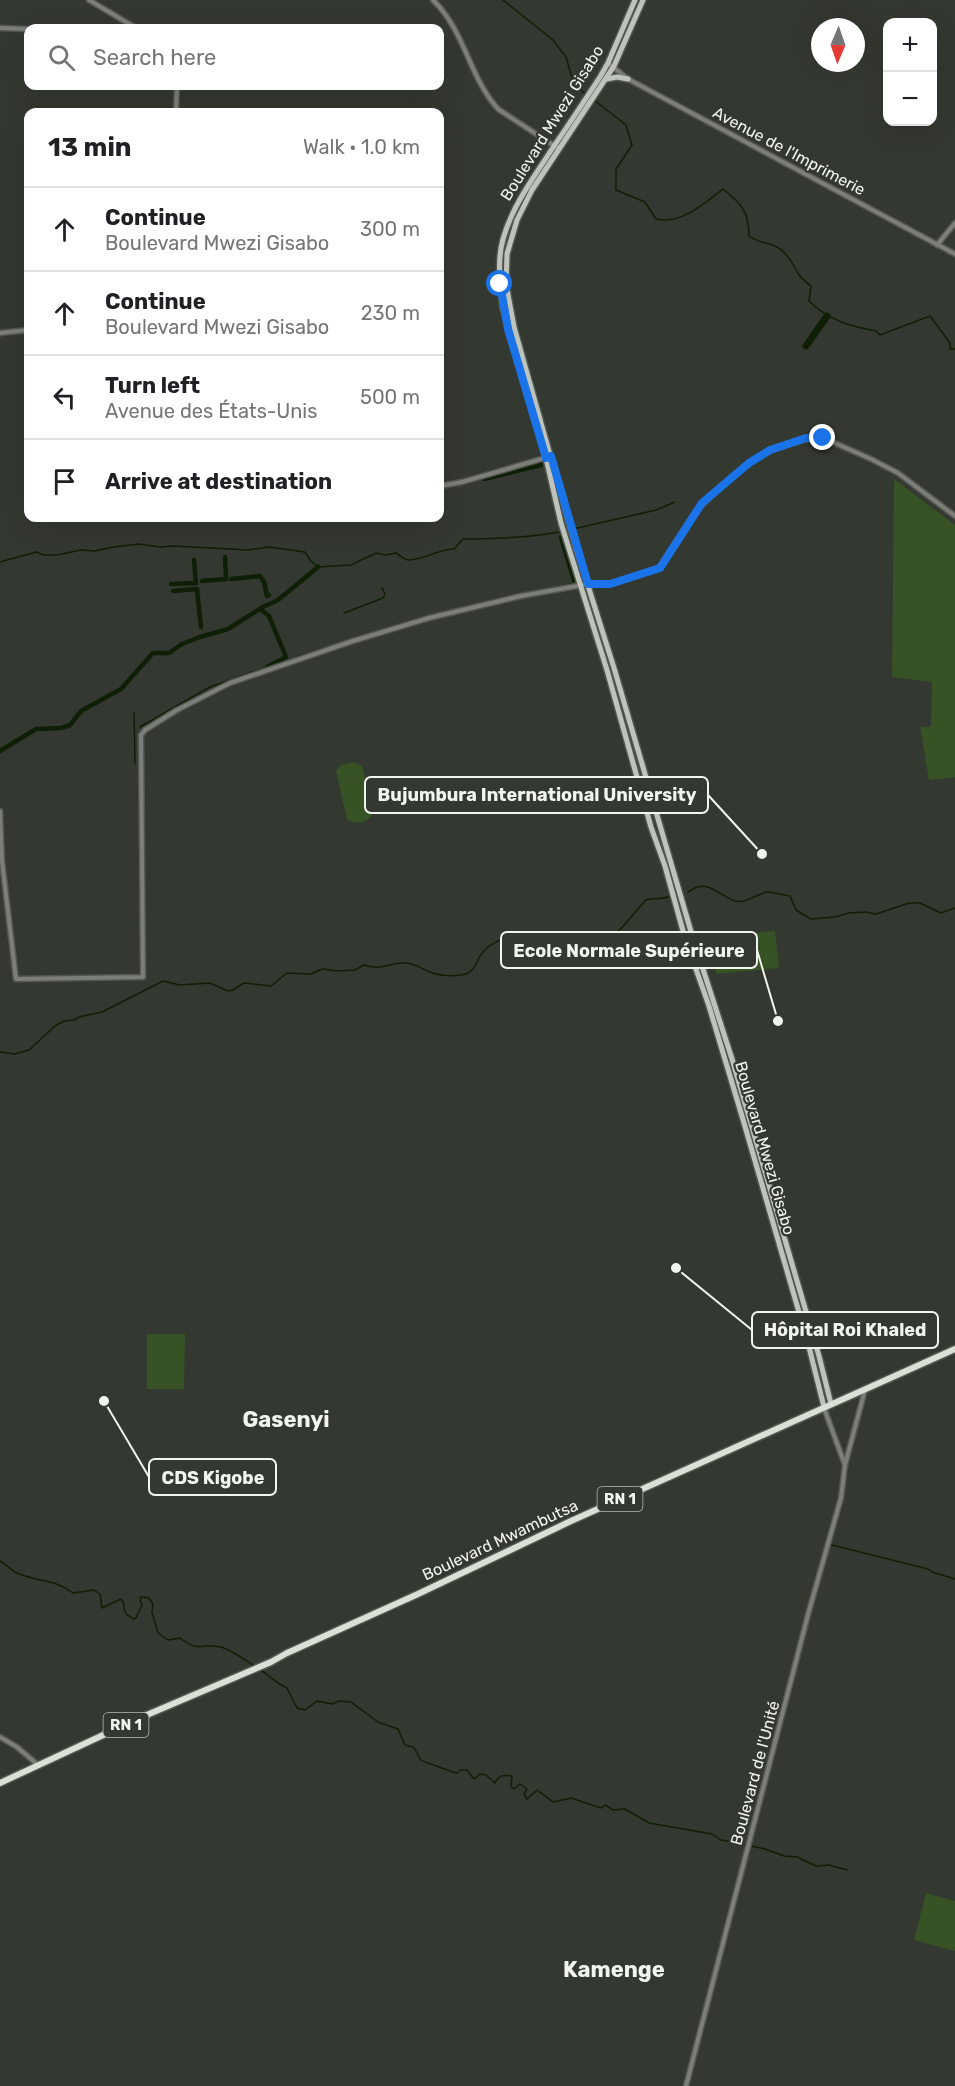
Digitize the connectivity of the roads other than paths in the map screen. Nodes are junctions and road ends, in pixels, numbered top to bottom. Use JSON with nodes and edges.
{"nodes":[{"id":1,"x":89,"y":0,"type":"edge"},
{"id":2,"x":433,"y":0,"type":"edge"},
{"id":3,"x":634,"y":0,"type":"edge"},
{"id":4,"x":643,"y":0,"type":"edge"},
{"id":5,"x":129,"y":24,"type":"edge"},
{"id":6,"x":0,"y":28,"type":"edge"},
{"id":7,"x":24,"y":29,"type":"edge"},
{"id":8,"x":611,"y":64,"type":"junction"},
{"id":9,"x":628,"y":79,"type":"junction"},
{"id":10,"x":601,"y":83,"type":"junction"},
{"id":11,"x":177,"y":90,"type":"edge"},
{"id":12,"x":176,"y":108,"type":"edge"},
{"id":13,"x":557,"y":148,"type":"junction"},
{"id":14,"x":955,"y":223,"type":"edge"},
{"id":15,"x":938,"y":245,"type":"junction"},
{"id":16,"x":955,"y":254,"type":"edge"},
{"id":17,"x":24,"y":330,"type":"edge"},
{"id":18,"x":0,"y":333,"type":"edge"},
{"id":19,"x":548,"y":457,"type":"junction"},
{"id":20,"x":444,"y":485,"type":"edge"},
{"id":21,"x":566,"y":512,"type":"junction"},
{"id":22,"x":559,"y":514,"type":"junction"},
{"id":23,"x":955,"y":516,"type":"edge"},
{"id":24,"x":584,"y":585,"type":"junction"},
{"id":25,"x":634,"y":738,"type":"junction"},
{"id":26,"x":627,"y":739,"type":"junction"},
{"id":27,"x":0,"y":811,"type":"edge"},
{"id":28,"x":673,"y":884,"type":"junction"},
{"id":29,"x":783,"y":1247,"type":"junction"},
{"id":30,"x":955,"y":1349,"type":"edge"},
{"id":31,"x":865,"y":1389,"type":"junction"},
{"id":32,"x":831,"y":1404,"type":"junction"},
{"id":33,"x":824,"y":1407,"type":"junction"},
{"id":34,"x":845,"y":1465,"type":"junction"},
{"id":35,"x":0,"y":1737,"type":"edge"},
{"id":36,"x":39,"y":1765,"type":"junction"},
{"id":37,"x":0,"y":1783,"type":"edge"},
{"id":38,"x":686,"y":2086,"type":"edge"}],
"edges":[{"from":1,"to":5,"type":"street"},
{"from":2,"to":13,"type":"street"},
{"from":3,"to":8,"type":"main road","name":"Boulevard Mwezi Gisabo"},
{"from":4,"to":8,"type":"main road","name":"Boulevard Mwezi Gisabo"},
{"from":6,"to":7,"type":"street"},
{"from":8,"to":9,"type":"street","name":"Avenue de l'Imprimerie"},
{"from":8,"to":10,"type":"main road","name":"Boulevard Mwezi Gisabo"},
{"from":9,"to":10,"type":"main road"},
{"from":9,"to":15,"type":"street","name":"Avenue de l'Imprimerie"},
{"from":10,"to":13,"type":"main road","name":"Boulevard Mwezi Gisabo"},
{"from":11,"to":12,"type":"street"},
{"from":13,"to":19,"type":"main road","name":"Boulevard Mwezi Gisabo"},
{"from":14,"to":15,"type":"street"},
{"from":15,"to":16,"type":"street","name":"Avenue de l'Imprimerie"},
{"from":17,"to":18,"type":"street"},
{"from":19,"to":20,"type":"street"},
{"from":19,"to":21,"type":"main road","name":"Boulevard Mwezi Gisabo"},
{"from":19,"to":22,"type":"main road","name":"Boulevard Mwezi Gisabo"},
{"from":21,"to":22,"type":"main road"},
{"from":21,"to":24,"type":"main road","name":"Boulevard Mwezi Gisabo"},
{"from":22,"to":24,"type":"main road","name":"Boulevard Mwezi Gisabo"},
{"from":23,"to":24,"type":"street"},
{"from":24,"to":25,"type":"main road","name":"Boulevard Mwezi Gisabo"},
{"from":24,"to":26,"type":"main road","name":"Boulevard Mwezi Gisabo"},
{"from":24,"to":27,"type":"street"},
{"from":25,"to":26,"type":"main road"},
{"from":25,"to":28,"type":"main road","name":"Boulevard Mwezi Gisabo"},
{"from":26,"to":28,"type":"main road","name":"Boulevard Mwezi Gisabo"},
{"from":28,"to":29,"type":"main road","name":"Boulevard Mwezi Gisabo"},
{"from":28,"to":29,"type":"main road","name":"Boulevard Mwezi Gisabo"},
{"from":29,"to":32,"type":"main road","name":"Boulevard Mwezi Gisabo"},
{"from":29,"to":33,"type":"main road","name":"Boulevard Mwezi Gisabo"},
{"from":30,"to":31,"type":"highway","name":"Boulevard Mwambutsa","number":"RN 1"},
{"from":31,"to":32,"type":"highway","name":"Boulevard Mwambutsa","number":"RN 1"},
{"from":31,"to":34,"type":"street","name":"Boulevard de l'Unité"},
{"from":32,"to":33,"type":"highway","name":"Boulevard Mwambutsa","number":"RN 1"},
{"from":33,"to":34,"type":"street","name":"Boulevard de l'Unité"},
{"from":33,"to":36,"type":"highway","name":"Boulevard Mwambutsa","number":"RN 1"},
{"from":34,"to":38,"type":"street","name":"Boulevard de l'Unité"},
{"from":35,"to":36,"type":"street"},
{"from":36,"to":37,"type":"highway","name":"Boulevard Mwambutsa","number":"RN 1"}]}
